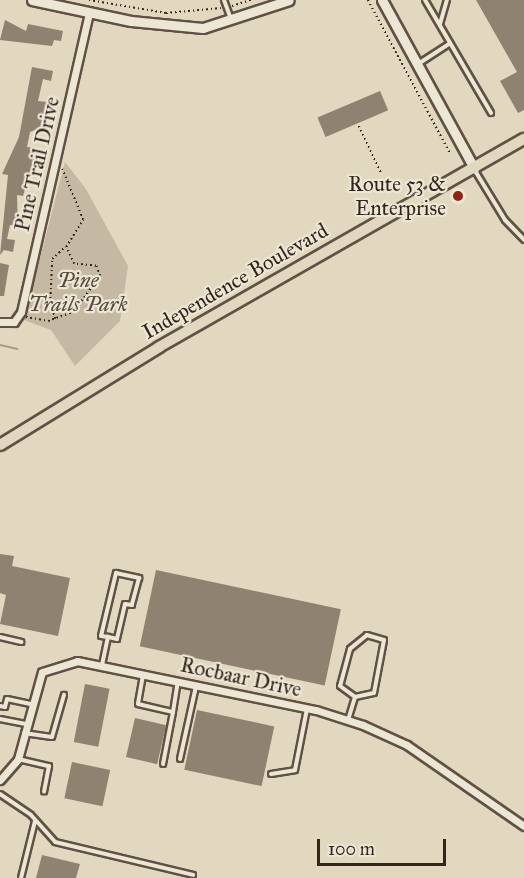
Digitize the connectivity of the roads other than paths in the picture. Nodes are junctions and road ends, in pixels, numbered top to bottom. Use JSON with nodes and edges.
{"nodes":[{"id":1,"x":32,"y":0,"type":"edge"},
{"id":2,"x":224,"y":0,"type":"edge"},
{"id":3,"x":289,"y":0,"type":"edge"},
{"id":4,"x":382,"y":0,"type":"edge"},
{"id":5,"x":425,"y":0,"type":"edge"},
{"id":6,"x":447,"y":0,"type":"edge"},
{"id":7,"x":89,"y":12,"type":"junction"},
{"id":8,"x":232,"y":22,"type":"junction"},
{"id":9,"x":440,"y":25,"type":"junction"},
{"id":10,"x":450,"y":43,"type":"junction"},
{"id":11,"x":417,"y":64,"type":"junction"},
{"id":12,"x":491,"y":113,"type":"dead end"},
{"id":13,"x":524,"y":139,"type":"edge"},
{"id":14,"x":474,"y":168,"type":"junction"},
{"id":15,"x":524,"y":240,"type":"edge"},
{"id":16,"x":0,"y":322,"type":"edge"},
{"id":17,"x":0,"y":445,"type":"edge"},
{"id":18,"x":0,"y":637,"type":"edge"},
{"id":19,"x":108,"y":637,"type":"junction"},
{"id":20,"x":21,"y":642,"type":"dead end"},
{"id":21,"x":102,"y":666,"type":"junction"},
{"id":22,"x":144,"y":674,"type":"junction"},
{"id":23,"x":178,"y":681,"type":"junction"},
{"id":24,"x":196,"y":685,"type":"junction"},
{"id":25,"x":64,"y":695,"type":"dead end"},
{"id":26,"x":355,"y":697,"type":"junction"},
{"id":27,"x":30,"y":704,"type":"junction"},
{"id":28,"x":0,"y":706,"type":"edge"},
{"id":29,"x":308,"y":708,"type":"junction"},
{"id":30,"x":173,"y":712,"type":"junction"},
{"id":31,"x":0,"y":719,"type":"edge"},
{"id":32,"x":348,"y":720,"type":"junction"},
{"id":33,"x":26,"y":724,"type":"junction"},
{"id":34,"x":23,"y":733,"type":"junction"},
{"id":35,"x":18,"y":759,"type":"junction"},
{"id":36,"x":180,"y":759,"type":"dead end"},
{"id":37,"x":163,"y":764,"type":"dead end"},
{"id":38,"x":272,"y":774,"type":"dead end"},
{"id":39,"x":0,"y":780,"type":"edge"},
{"id":40,"x":44,"y":792,"type":"dead end"},
{"id":41,"x":1,"y":797,"type":"edge"},
{"id":42,"x":35,"y":821,"type":"junction"},
{"id":43,"x":524,"y":826,"type":"edge"},
{"id":44,"x":193,"y":875,"type":"dead end"},
{"id":45,"x":21,"y":878,"type":"edge"}],
"edges":[{"from":1,"to":7,"type":"street"},
{"from":2,"to":8,"type":"lane"},
{"from":3,"to":8,"type":"street"},
{"from":4,"to":11,"type":"street"},
{"from":5,"to":9,"type":"lane"},
{"from":6,"to":9,"type":"lane"},
{"from":7,"to":8,"type":"street"},
{"from":7,"to":16,"type":"street","name":"Pine Trail Drive"},
{"from":9,"to":10,"type":"lane"},
{"from":10,"to":11,"type":"lane"},
{"from":10,"to":12,"type":"lane"},
{"from":11,"to":14,"type":"street"},
{"from":13,"to":14,"type":"main road","name":"Independence Boulevard"},
{"from":14,"to":15,"type":"lane"},
{"from":14,"to":17,"type":"main road","name":"Independence Boulevard"},
{"from":18,"to":20,"type":"lane"},
{"from":19,"to":19,"type":"lane"},
{"from":19,"to":21,"type":"lane"},
{"from":21,"to":22,"type":"street","name":"Rocbaar Drive"},
{"from":21,"to":27,"type":"street","name":"Rocbaar Drive"},
{"from":22,"to":23,"type":"street","name":"Rocbaar Drive"},
{"from":22,"to":30,"type":"lane"},
{"from":23,"to":24,"type":"street","name":"Rocbaar Drive"},
{"from":23,"to":30,"type":"lane"},
{"from":24,"to":29,"type":"street","name":"Rocbaar Drive"},
{"from":24,"to":36,"type":"lane"},
{"from":25,"to":34,"type":"lane"},
{"from":26,"to":26,"type":"lane"},
{"from":26,"to":32,"type":"lane"},
{"from":27,"to":28,"type":"lane"},
{"from":27,"to":33,"type":"street","name":"Rocbaar Drive"},
{"from":29,"to":32,"type":"street","name":"Rocbaar Drive"},
{"from":29,"to":38,"type":"lane"},
{"from":30,"to":37,"type":"lane"},
{"from":31,"to":33,"type":"lane"},
{"from":32,"to":43,"type":"street","name":"Rocbaar Drive"},
{"from":33,"to":34,"type":"street","name":"Rocbaar Drive"},
{"from":34,"to":35,"type":"street","name":"Rocbaar Drive"},
{"from":35,"to":39,"type":"street","name":"Rocbaar Drive"},
{"from":35,"to":40,"type":"lane"},
{"from":41,"to":42,"type":"lane"},
{"from":42,"to":44,"type":"lane"},
{"from":42,"to":45,"type":"lane"}]}
